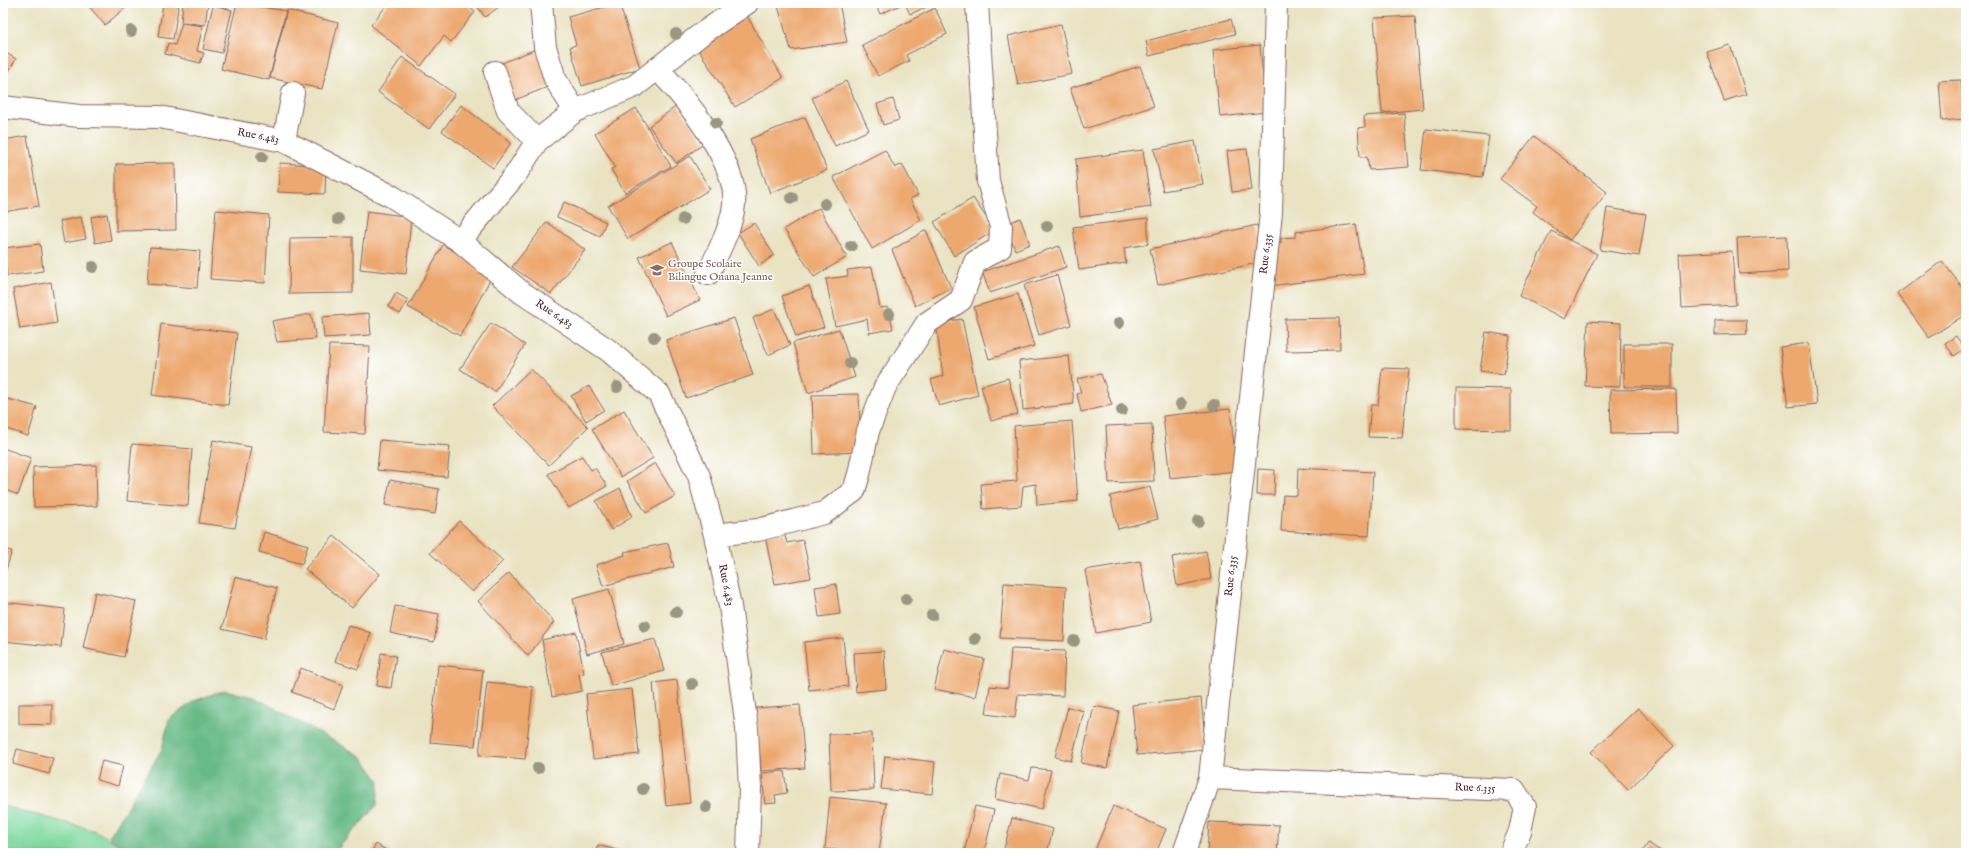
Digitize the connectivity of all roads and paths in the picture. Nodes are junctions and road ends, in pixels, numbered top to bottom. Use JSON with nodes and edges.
{"nodes":[{"id":1,"x":747,"y":3,"type":"edge"},
{"id":2,"x":977,"y":3,"type":"edge"},
{"id":3,"x":1276,"y":3,"type":"edge"},
{"id":4,"x":544,"y":4,"type":"edge"},
{"id":5,"x":658,"y":69,"type":"junction"},
{"id":6,"x":494,"y":72,"type":"dead end"},
{"id":7,"x":293,"y":93,"type":"dead end"},
{"id":8,"x":3,"y":107,"type":"edge"},
{"id":9,"x":575,"y":111,"type":"junction"},
{"id":10,"x":284,"y":140,"type":"junction"},
{"id":11,"x":537,"y":140,"type":"junction"},
{"id":12,"x":460,"y":240,"type":"junction"},
{"id":13,"x":708,"y":274,"type":"dead end"},
{"id":14,"x":715,"y":535,"type":"junction"},
{"id":15,"x":1210,"y":778,"type":"junction"},
{"id":16,"x":748,"y":853,"type":"edge"},
{"id":17,"x":1184,"y":853,"type":"edge"},
{"id":18,"x":1511,"y":853,"type":"edge"}],
"edges":[{"from":1,"to":5,"type":"street"},
{"from":2,"to":14,"type":"street"},
{"from":3,"to":15,"type":"street","name":"Rue 6.335"},
{"from":4,"to":9,"type":"street"},
{"from":5,"to":9,"type":"street"},
{"from":5,"to":13,"type":"street"},
{"from":6,"to":11,"type":"street"},
{"from":7,"to":10,"type":"street"},
{"from":8,"to":10,"type":"street","name":"Rue 6.483"},
{"from":9,"to":11,"type":"street"},
{"from":10,"to":12,"type":"street","name":"Rue 6.483"},
{"from":11,"to":12,"type":"street"},
{"from":12,"to":14,"type":"street","name":"Rue 6.483"},
{"from":14,"to":16,"type":"street","name":"Rue 6.483"},
{"from":15,"to":17,"type":"street"},
{"from":15,"to":18,"type":"street","name":"Rue 6.335"}]}
